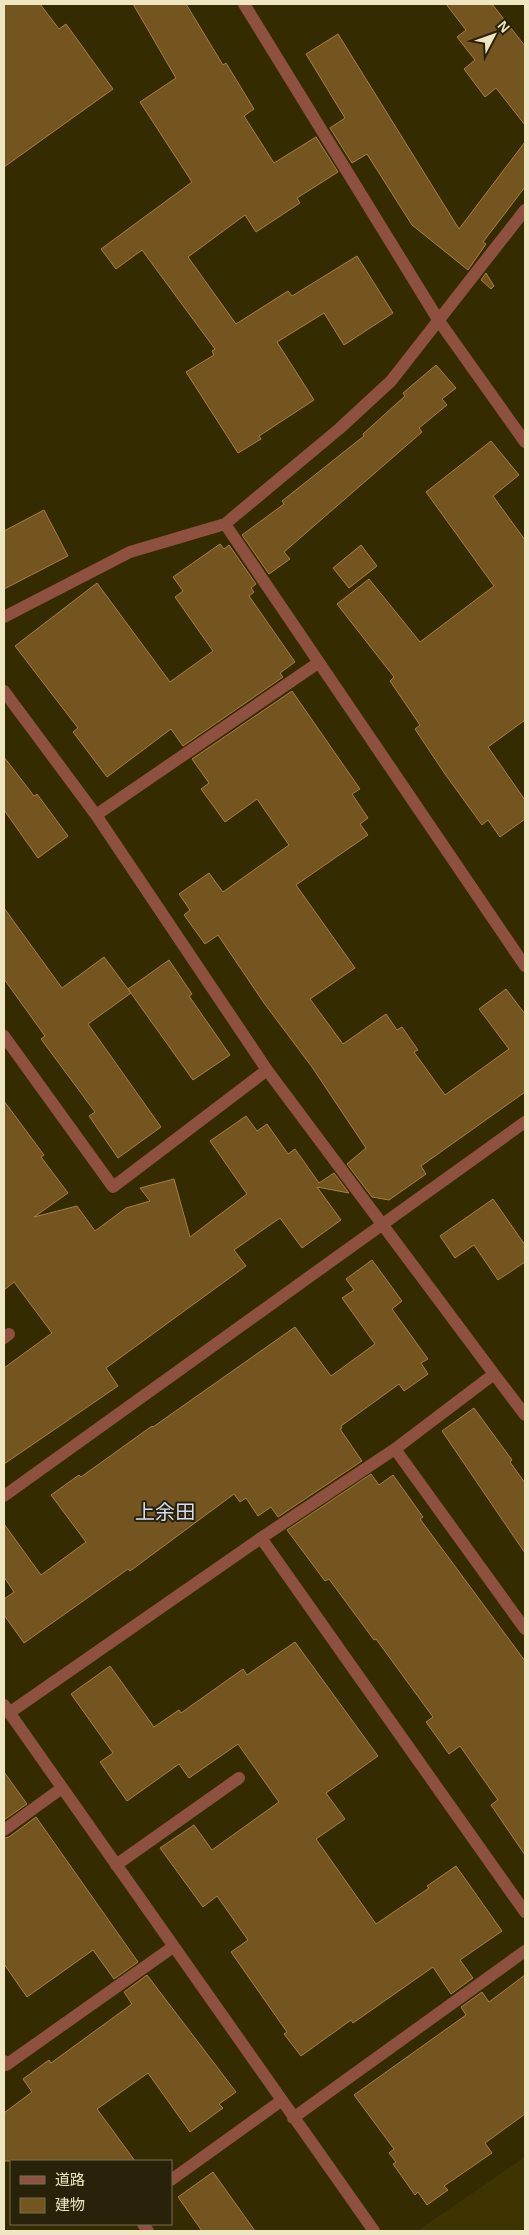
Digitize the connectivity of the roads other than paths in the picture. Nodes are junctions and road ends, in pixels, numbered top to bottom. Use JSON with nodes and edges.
{"nodes":[{"id":1,"x":244,"y":4,"type":"edge"},
{"id":2,"x":525,"y":210,"type":"edge"},
{"id":3,"x":439,"y":321,"type":"junction"},
{"id":4,"x":525,"y":442,"type":"edge"},
{"id":5,"x":225,"y":524,"type":"junction"},
{"id":6,"x":4,"y":617,"type":"edge"},
{"id":7,"x":318,"y":663,"type":"junction"},
{"id":8,"x":4,"y":691,"type":"edge"},
{"id":9,"x":96,"y":815,"type":"junction"},
{"id":10,"x":525,"y":966,"type":"edge"},
{"id":11,"x":4,"y":1036,"type":"edge"},
{"id":12,"x":266,"y":1070,"type":"junction"},
{"id":13,"x":525,"y":1122,"type":"edge"},
{"id":14,"x":381,"y":1224,"type":"junction"},
{"id":15,"x":494,"y":1374,"type":"junction"},
{"id":16,"x":525,"y":1415,"type":"edge"},
{"id":17,"x":395,"y":1449,"type":"junction"},
{"id":18,"x":4,"y":1496,"type":"edge"},
{"id":19,"x":261,"y":1538,"type":"junction"},
{"id":20,"x":525,"y":1629,"type":"edge"},
{"id":21,"x":6,"y":1709,"type":"edge"},
{"id":22,"x":239,"y":1778,"type":"dead end"},
{"id":23,"x":62,"y":1788,"type":"junction"},
{"id":24,"x":4,"y":1830,"type":"edge"},
{"id":25,"x":116,"y":1865,"type":"junction"},
{"id":26,"x":525,"y":1912,"type":"edge"},
{"id":27,"x":173,"y":1947,"type":"junction"},
{"id":28,"x":525,"y":1951,"type":"edge"},
{"id":29,"x":4,"y":2061,"type":"edge"},
{"id":30,"x":281,"y":2101,"type":"junction"},
{"id":31,"x":293,"y":2118,"type":"junction"},
{"id":32,"x":172,"y":2179,"type":"edge"},
{"id":33,"x":374,"y":2231,"type":"edge"}],
"edges":[{"from":1,"to":3,"type":"street"},
{"from":2,"to":3,"type":"street"},
{"from":3,"to":4,"type":"street"},
{"from":3,"to":5,"type":"street"},
{"from":5,"to":6,"type":"street"},
{"from":5,"to":7,"type":"street"},
{"from":7,"to":9,"type":"street"},
{"from":7,"to":10,"type":"street"},
{"from":8,"to":9,"type":"street"},
{"from":9,"to":12,"type":"street"},
{"from":11,"to":12,"type":"street"},
{"from":12,"to":14,"type":"street"},
{"from":13,"to":14,"type":"street"},
{"from":14,"to":15,"type":"street"},
{"from":14,"to":18,"type":"street"},
{"from":15,"to":16,"type":"street"},
{"from":15,"to":17,"type":"street"},
{"from":17,"to":19,"type":"street"},
{"from":17,"to":20,"type":"street"},
{"from":19,"to":21,"type":"street"},
{"from":19,"to":26,"type":"street"},
{"from":21,"to":23,"type":"street"},
{"from":22,"to":25,"type":"street"},
{"from":23,"to":24,"type":"street"},
{"from":23,"to":25,"type":"street"},
{"from":25,"to":27,"type":"street"},
{"from":27,"to":29,"type":"street"},
{"from":27,"to":30,"type":"street"},
{"from":28,"to":31,"type":"street"},
{"from":30,"to":31,"type":"street"},
{"from":30,"to":32,"type":"street"},
{"from":31,"to":33,"type":"street"}]}
